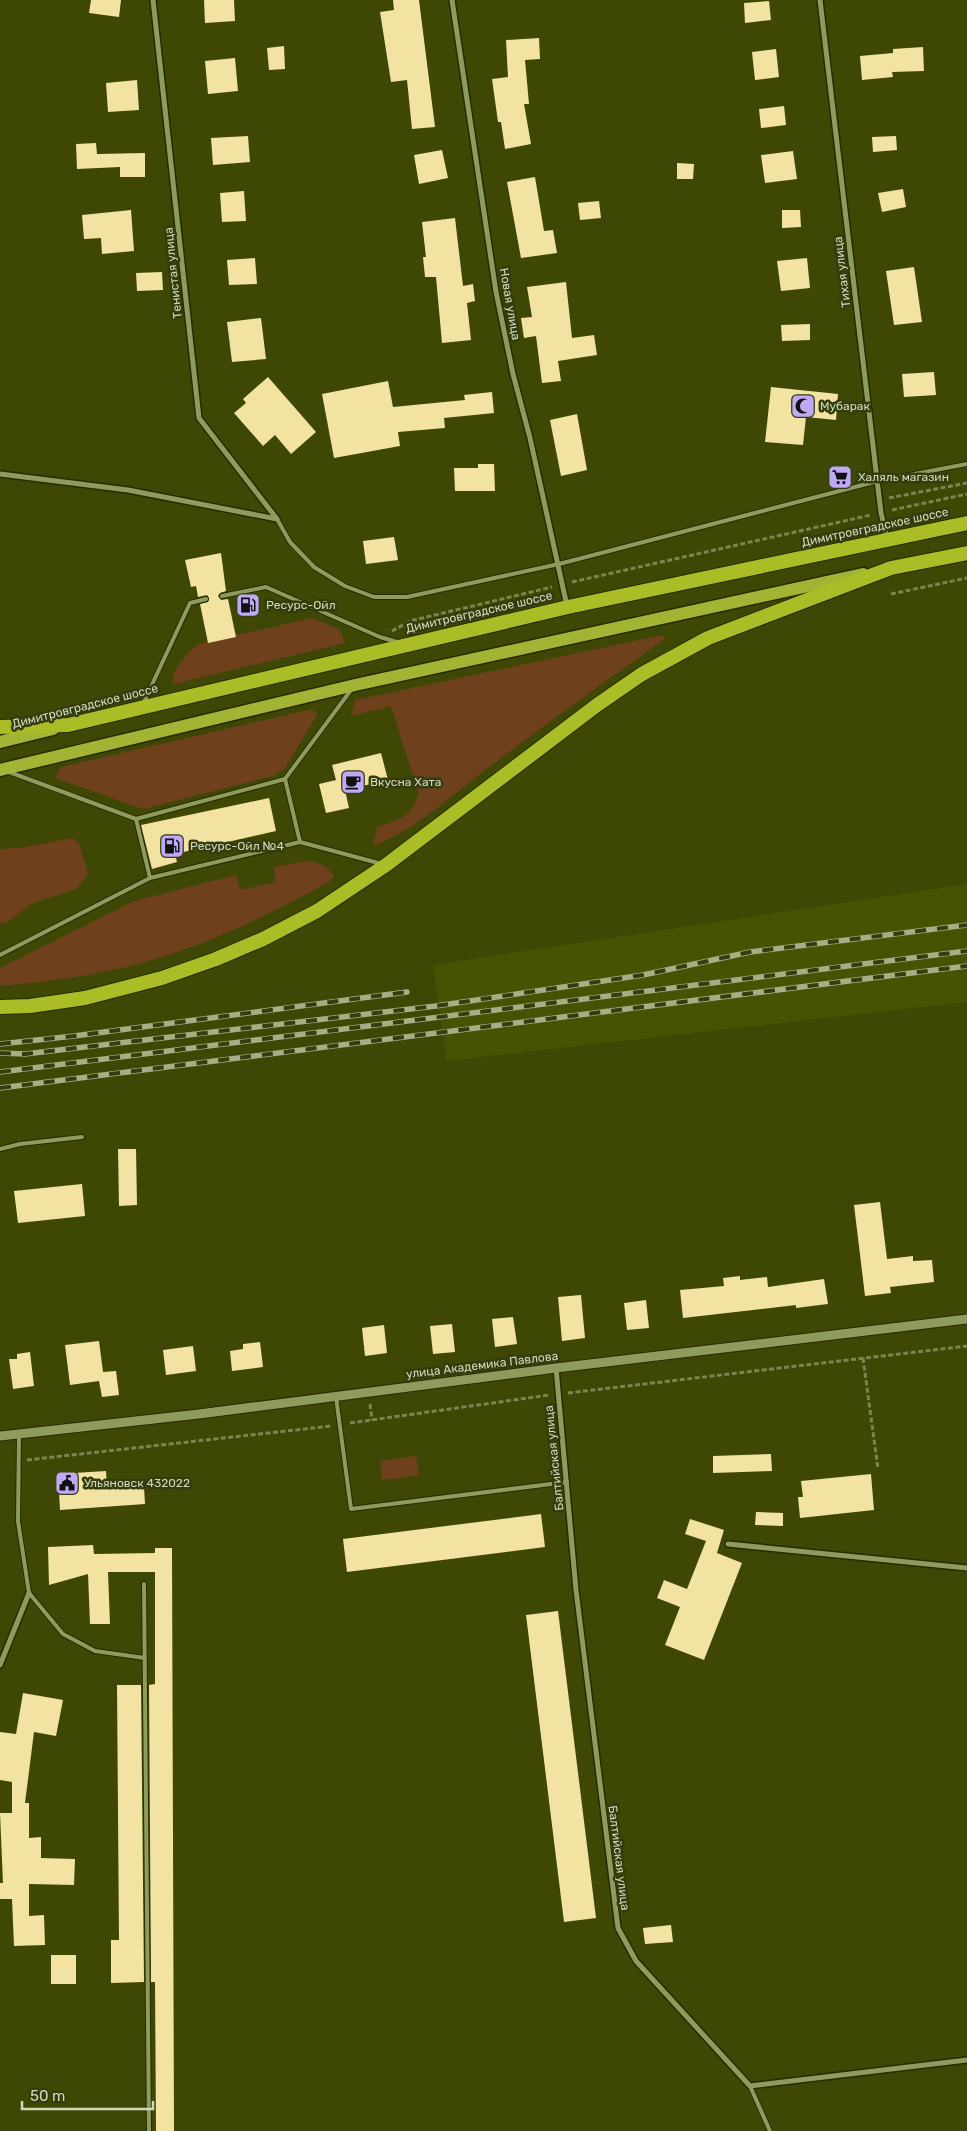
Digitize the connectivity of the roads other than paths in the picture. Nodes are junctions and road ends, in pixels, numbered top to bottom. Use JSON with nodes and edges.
{"nodes":[{"id":1,"x":153,"y":0,"type":"edge"},
{"id":2,"x":452,"y":0,"type":"edge"},
{"id":3,"x":820,"y":0,"type":"edge"},
{"id":4,"x":967,"y":464,"type":"edge"},
{"id":5,"x":0,"y":474,"type":"edge"},
{"id":6,"x":878,"y":480,"type":"junction"},
{"id":7,"x":277,"y":519,"type":"junction"},
{"id":8,"x":967,"y":523,"type":"edge"},
{"id":9,"x":888,"y":540,"type":"junction"},
{"id":10,"x":967,"y":554,"type":"edge"},
{"id":11,"x":559,"y":564,"type":"junction"},
{"id":12,"x":891,"y":568,"type":"junction"},
{"id":13,"x":222,"y":596,"type":"dead end"},
{"id":14,"x":206,"y":599,"type":"dead end"},
{"id":15,"x":568,"y":607,"type":"junction"},
{"id":16,"x":406,"y":645,"type":"junction"},
{"id":17,"x":355,"y":685,"type":"junction"},
{"id":18,"x":142,"y":707,"type":"junction"},
{"id":19,"x":68,"y":725,"type":"junction"},
{"id":20,"x":0,"y":727,"type":"edge"},
{"id":21,"x":0,"y":742,"type":"edge"},
{"id":22,"x":1,"y":770,"type":"edge"},
{"id":23,"x":285,"y":779,"type":"junction"},
{"id":24,"x":136,"y":819,"type":"junction"},
{"id":25,"x":300,"y":842,"type":"junction"},
{"id":26,"x":386,"y":865,"type":"junction"},
{"id":27,"x":150,"y":878,"type":"junction"},
{"id":28,"x":0,"y":955,"type":"edge"},
{"id":29,"x":0,"y":1007,"type":"edge"},
{"id":30,"x":82,"y":1137,"type":"dead end"},
{"id":31,"x":0,"y":1149,"type":"edge"},
{"id":32,"x":967,"y":1319,"type":"edge"},
{"id":33,"x":556,"y":1368,"type":"junction"},
{"id":34,"x":336,"y":1397,"type":"junction"},
{"id":35,"x":19,"y":1434,"type":"junction"},
{"id":36,"x":0,"y":1436,"type":"edge"},
{"id":37,"x":567,"y":1482,"type":"junction"},
{"id":38,"x":728,"y":1544,"type":"dead end"},
{"id":39,"x":967,"y":1568,"type":"edge"},
{"id":40,"x":144,"y":1584,"type":"dead end"},
{"id":41,"x":29,"y":1593,"type":"junction"},
{"id":42,"x":145,"y":1658,"type":"junction"},
{"id":43,"x":0,"y":1665,"type":"edge"},
{"id":44,"x":967,"y":2060,"type":"edge"},
{"id":45,"x":750,"y":2086,"type":"junction"},
{"id":46,"x":149,"y":2131,"type":"edge"},
{"id":47,"x":770,"y":2131,"type":"edge"}],
"edges":[{"from":1,"to":7,"type":"street","name":"Тенистая улица"},
{"from":2,"to":11,"type":"street","name":"Новая улица"},
{"from":3,"to":6,"type":"street","name":"Тихая улица"},
{"from":4,"to":6,"type":"lane"},
{"from":5,"to":7,"type":"street"},
{"from":6,"to":9,"type":"street","name":"Тихая улица"},
{"from":6,"to":11,"type":"lane"},
{"from":7,"to":11,"type":"lane"},
{"from":8,"to":9,"type":"highway","name":"Димитровградское шоссе"},
{"from":9,"to":15,"type":"highway","name":"Димитровградское шоссе"},
{"from":10,"to":12,"type":"highway"},
{"from":11,"to":15,"type":"street","name":"Новая улица"},
{"from":12,"to":17,"type":"main road"},
{"from":12,"to":26,"type":"highway"},
{"from":13,"to":16,"type":"lane"},
{"from":14,"to":18,"type":"lane"},
{"from":15,"to":16,"type":"highway","name":"Димитровградское шоссе"},
{"from":16,"to":18,"type":"highway","name":"Димитровградское шоссе"},
{"from":17,"to":22,"type":"main road"},
{"from":17,"to":23,"type":"lane"},
{"from":18,"to":19,"type":"highway","name":"Димитровградское шоссе"},
{"from":19,"to":20,"type":"highway"},
{"from":19,"to":21,"type":"main road","name":"Димитровградское шоссе"},
{"from":22,"to":24,"type":"lane"},
{"from":23,"to":24,"type":"lane"},
{"from":23,"to":25,"type":"lane"},
{"from":24,"to":27,"type":"lane"},
{"from":25,"to":26,"type":"lane"},
{"from":25,"to":27,"type":"lane"},
{"from":26,"to":29,"type":"highway"},
{"from":27,"to":28,"type":"lane"},
{"from":30,"to":31,"type":"lane"},
{"from":32,"to":33,"type":"street","name":"улица Академика Павлова"},
{"from":33,"to":34,"type":"street","name":"улица Академика Павлова"},
{"from":33,"to":37,"type":"street","name":"Балтийская улица"},
{"from":34,"to":35,"type":"street","name":"улица Академика Павлова"},
{"from":34,"to":37,"type":"lane"},
{"from":35,"to":36,"type":"street","name":"улица Академика Павлова"},
{"from":35,"to":41,"type":"lane"},
{"from":37,"to":45,"type":"street","name":"Балтийская улица"},
{"from":38,"to":39,"type":"street"},
{"from":40,"to":42,"type":"lane"},
{"from":41,"to":42,"type":"lane"},
{"from":41,"to":43,"type":"street"},
{"from":42,"to":46,"type":"lane"},
{"from":44,"to":45,"type":"street"},
{"from":45,"to":47,"type":"lane"}]}
